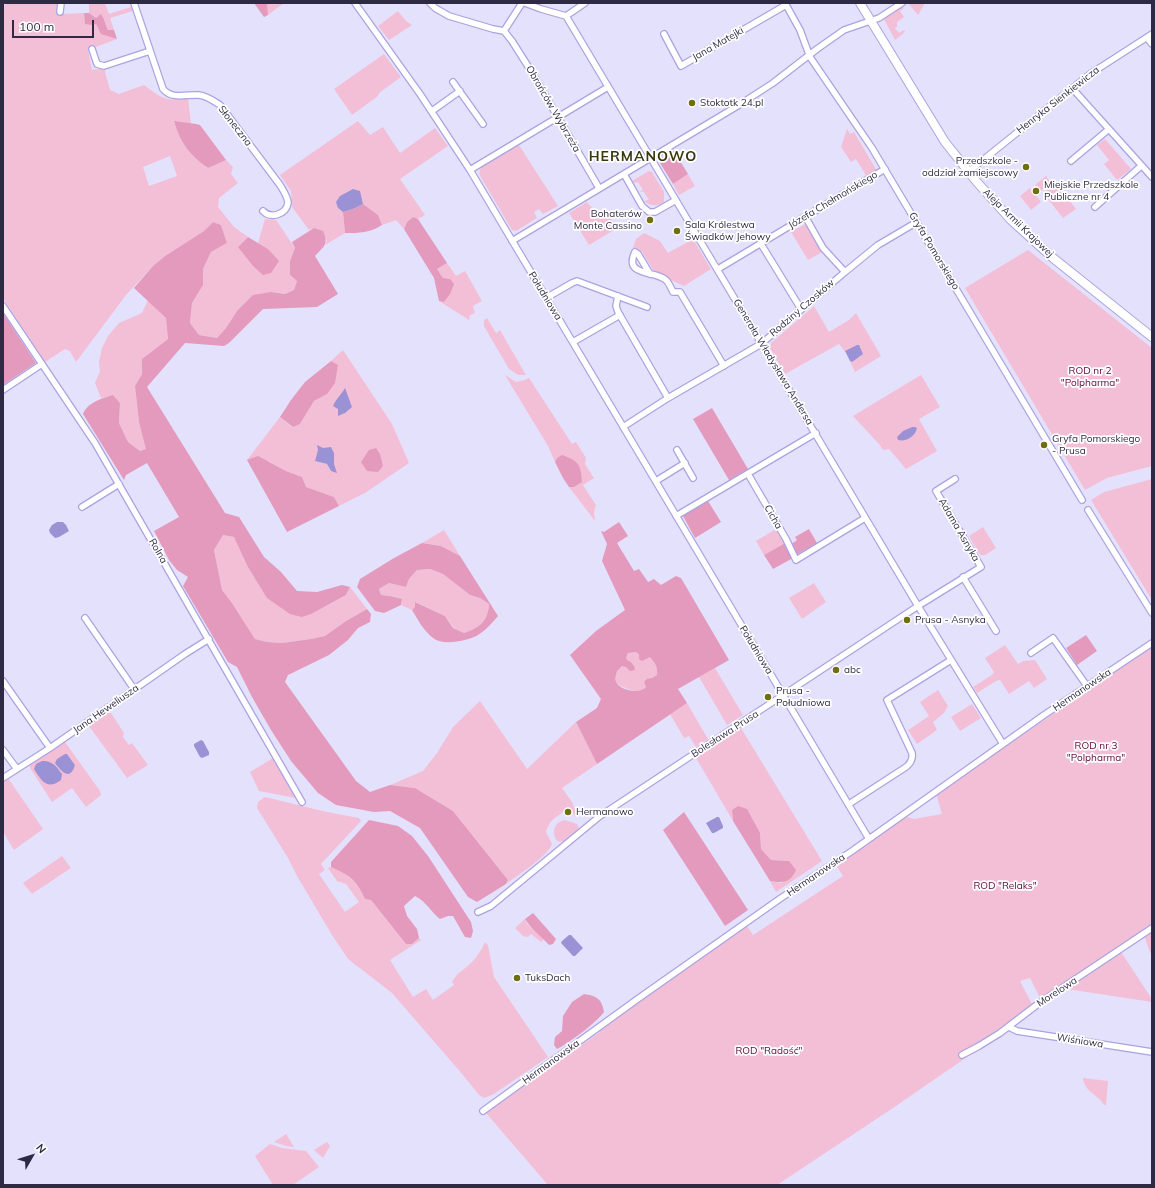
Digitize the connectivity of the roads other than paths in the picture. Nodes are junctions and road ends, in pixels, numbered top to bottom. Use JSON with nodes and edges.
{"nodes":[{"id":1,"x":61,"y":3,"type":"edge"},
{"id":2,"x":134,"y":3,"type":"edge"},
{"id":3,"x":355,"y":3,"type":"edge"},
{"id":4,"x":430,"y":3,"type":"edge"},
{"id":5,"x":523,"y":3,"type":"edge"},
{"id":6,"x":585,"y":3,"type":"edge"},
{"id":7,"x":860,"y":3,"type":"edge"},
{"id":8,"x":902,"y":3,"type":"edge"},
{"id":9,"x":785,"y":4,"type":"edge"},
{"id":10,"x":60,"y":12,"type":"dead end"},
{"id":11,"x":566,"y":16,"type":"junction"},
{"id":12,"x":871,"y":21,"type":"junction"},
{"id":13,"x":504,"y":31,"type":"junction"},
{"id":14,"x":664,"y":34,"type":"dead end"},
{"id":15,"x":1152,"y":34,"type":"edge"},
{"id":16,"x":1147,"y":38,"type":"junction"},
{"id":17,"x":1152,"y":44,"type":"edge"},
{"id":18,"x":92,"y":49,"type":"dead end"},
{"id":19,"x":150,"y":51,"type":"junction"},
{"id":20,"x":810,"y":54,"type":"junction"},
{"id":21,"x":453,"y":82,"type":"dead end"},
{"id":22,"x":608,"y":87,"type":"junction"},
{"id":23,"x":1072,"y":88,"type":"junction"},
{"id":24,"x":460,"y":92,"type":"junction"},
{"id":25,"x":432,"y":111,"type":"junction"},
{"id":26,"x":559,"y":117,"type":"junction"},
{"id":27,"x":483,"y":124,"type":"dead end"},
{"id":28,"x":1109,"y":130,"type":"junction"},
{"id":29,"x":651,"y":157,"type":"junction"},
{"id":30,"x":1071,"y":161,"type":"dead end"},
{"id":31,"x":1141,"y":166,"type":"junction"},
{"id":32,"x":885,"y":169,"type":"junction"},
{"id":33,"x":470,"y":170,"type":"junction"},
{"id":34,"x":968,"y":172,"type":"junction"},
{"id":35,"x":624,"y":174,"type":"junction"},
{"id":36,"x":1152,"y":177,"type":"edge"},
{"id":37,"x":599,"y":188,"type":"junction"},
{"id":38,"x":676,"y":200,"type":"junction"},
{"id":39,"x":1095,"y":207,"type":"dead end"},
{"id":40,"x":263,"y":211,"type":"dead end"},
{"id":41,"x":806,"y":218,"type":"junction"},
{"id":42,"x":917,"y":222,"type":"junction"},
{"id":43,"x":512,"y":241,"type":"junction"},
{"id":44,"x":761,"y":244,"type":"junction"},
{"id":45,"x":718,"y":270,"type":"junction"},
{"id":46,"x":845,"y":272,"type":"junction"},
{"id":47,"x":650,"y":274,"type":"dead end"},
{"id":48,"x":618,"y":296,"type":"junction"},
{"id":49,"x":546,"y":298,"type":"junction"},
{"id":50,"x":3,"y":306,"type":"edge"},
{"id":51,"x":647,"y":307,"type":"dead end"},
{"id":52,"x":801,"y":309,"type":"junction"},
{"id":53,"x":620,"y":315,"type":"junction"},
{"id":54,"x":1152,"y":337,"type":"edge"},
{"id":55,"x":573,"y":342,"type":"junction"},
{"id":56,"x":761,"y":344,"type":"junction"},
{"id":57,"x":42,"y":364,"type":"junction"},
{"id":58,"x":724,"y":366,"type":"junction"},
{"id":59,"x":3,"y":390,"type":"edge"},
{"id":60,"x":668,"y":398,"type":"junction"},
{"id":61,"x":623,"y":427,"type":"junction"},
{"id":62,"x":816,"y":433,"type":"junction"},
{"id":63,"x":677,"y":450,"type":"dead end"},
{"id":64,"x":685,"y":463,"type":"junction"},
{"id":65,"x":748,"y":474,"type":"junction"},
{"id":66,"x":694,"y":478,"type":"dead end"},
{"id":67,"x":955,"y":479,"type":"dead end"},
{"id":68,"x":656,"y":481,"type":"junction"},
{"id":69,"x":119,"y":484,"type":"junction"},
{"id":70,"x":1082,"y":500,"type":"dead end"},
{"id":71,"x":82,"y":507,"type":"dead end"},
{"id":72,"x":1088,"y":510,"type":"dead end"},
{"id":73,"x":676,"y":516,"type":"junction"},
{"id":74,"x":865,"y":518,"type":"junction"},
{"id":75,"x":980,"y":567,"type":"joint"},
{"id":76,"x":963,"y":577,"type":"junction"},
{"id":77,"x":918,"y":606,"type":"junction"},
{"id":78,"x":1152,"y":613,"type":"edge"},
{"id":79,"x":85,"y":618,"type":"dead end"},
{"id":80,"x":996,"y":631,"type":"dead end"},
{"id":81,"x":209,"y":640,"type":"junction"},
{"id":82,"x":1152,"y":643,"type":"edge"},
{"id":83,"x":1031,"y":653,"type":"dead end"},
{"id":84,"x":951,"y":660,"type":"junction"},
{"id":85,"x":3,"y":681,"type":"edge"},
{"id":86,"x":1087,"y":686,"type":"junction"},
{"id":87,"x":134,"y":689,"type":"junction"},
{"id":88,"x":783,"y":695,"type":"junction"},
{"id":89,"x":1003,"y":744,"type":"junction"},
{"id":90,"x":50,"y":748,"type":"junction"},
{"id":91,"x":3,"y":750,"type":"edge"},
{"id":92,"x":16,"y":769,"type":"junction"},
{"id":93,"x":3,"y":778,"type":"edge"},
{"id":94,"x":302,"y":802,"type":"dead end"},
{"id":95,"x":849,"y":804,"type":"junction"},
{"id":96,"x":869,"y":838,"type":"junction"},
{"id":97,"x":478,"y":912,"type":"dead end"},
{"id":98,"x":1152,"y":928,"type":"edge"},
{"id":99,"x":1009,"y":1027,"type":"junction"},
{"id":100,"x":1152,"y":1052,"type":"edge"},
{"id":101,"x":962,"y":1055,"type":"dead end"},
{"id":102,"x":483,"y":1111,"type":"dead end"}],
"edges":[{"from":1,"to":10,"type":"street"},
{"from":2,"to":19,"type":"street","name":"Słoneczna"},
{"from":3,"to":25,"type":"street","name":"Południowa"},
{"from":4,"to":13,"type":"street"},
{"from":5,"to":11,"type":"street"},
{"from":5,"to":13,"type":"street"},
{"from":6,"to":11,"type":"street"},
{"from":7,"to":12,"type":"main road","name":"Aleja Armii Krajowej"},
{"from":8,"to":12,"type":"street"},
{"from":9,"to":14,"type":"street","name":"Jana Matejki"},
{"from":9,"to":20,"type":"street","name":"Gryfa Pomorskiego"},
{"from":11,"to":22,"type":"street","name":"Generała Władysława Andersa"},
{"from":12,"to":20,"type":"street"},
{"from":12,"to":34,"type":"main road","name":"Aleja Armii Krajowej"},
{"from":13,"to":26,"type":"street","name":"Obrońców Wybrzeża"},
{"from":15,"to":16,"type":"street","name":"Henryka Sienkiewicza"},
{"from":16,"to":17,"type":"street"},
{"from":16,"to":23,"type":"street","name":"Henryka Sienkiewicza"},
{"from":18,"to":19,"type":"street"},
{"from":19,"to":40,"type":"street","name":"Słoneczna"},
{"from":20,"to":29,"type":"street"},
{"from":20,"to":32,"type":"street","name":"Gryfa Pomorskiego"},
{"from":21,"to":24,"type":"street"},
{"from":22,"to":26,"type":"street"},
{"from":22,"to":29,"type":"street","name":"Generała Władysława Andersa"},
{"from":23,"to":28,"type":"street"},
{"from":23,"to":34,"type":"street","name":"Henryka Sienkiewicza"},
{"from":24,"to":25,"type":"street"},
{"from":24,"to":27,"type":"street"},
{"from":25,"to":33,"type":"street","name":"Południowa"},
{"from":26,"to":33,"type":"street"},
{"from":26,"to":37,"type":"street","name":"Obrońców Wybrzeża"},
{"from":28,"to":30,"type":"street"},
{"from":28,"to":31,"type":"street"},
{"from":29,"to":35,"type":"street"},
{"from":29,"to":38,"type":"street","name":"Generała Władysława Andersa"},
{"from":31,"to":36,"type":"street"},
{"from":31,"to":39,"type":"street"},
{"from":32,"to":41,"type":"street","name":"Józefa Chełmońskiego"},
{"from":32,"to":42,"type":"street","name":"Gryfa Pomorskiego"},
{"from":33,"to":43,"type":"street","name":"Południowa"},
{"from":34,"to":54,"type":"main road","name":"Aleja Armii Krajowej"},
{"from":35,"to":37,"type":"street"},
{"from":35,"to":38,"type":"street"},
{"from":37,"to":43,"type":"street"},
{"from":38,"to":45,"type":"street","name":"Generała Władysława Andersa"},
{"from":41,"to":44,"type":"street","name":"Józefa Chełmońskiego"},
{"from":41,"to":46,"type":"street"},
{"from":42,"to":46,"type":"street","name":"Rodziny Czosków"},
{"from":42,"to":70,"type":"street","name":"Gryfa Pomorskiego"},
{"from":43,"to":49,"type":"street","name":"Południowa"},
{"from":44,"to":45,"type":"street","name":"Józefa Chełmońskiego"},
{"from":44,"to":52,"type":"street"},
{"from":45,"to":56,"type":"street","name":"Generała Władysława Andersa"},
{"from":46,"to":52,"type":"street","name":"Rodziny Czosków"},
{"from":47,"to":58,"type":"street"},
{"from":48,"to":49,"type":"street"},
{"from":48,"to":51,"type":"street"},
{"from":48,"to":53,"type":"street"},
{"from":49,"to":55,"type":"street","name":"Południowa"},
{"from":50,"to":57,"type":"street","name":"Rolna"},
{"from":52,"to":56,"type":"street","name":"Rodziny Czosków"},
{"from":53,"to":55,"type":"street"},
{"from":53,"to":60,"type":"street"},
{"from":55,"to":61,"type":"street","name":"Południowa"},
{"from":56,"to":58,"type":"street","name":"Rodziny Czosków"},
{"from":56,"to":62,"type":"street","name":"Generała Władysława Andersa"},
{"from":57,"to":59,"type":"street"},
{"from":57,"to":69,"type":"street","name":"Rolna"},
{"from":58,"to":60,"type":"street","name":"Rodziny Czosków"},
{"from":60,"to":61,"type":"street","name":"Rodziny Czosków"},
{"from":61,"to":68,"type":"street","name":"Południowa"},
{"from":62,"to":65,"type":"street"},
{"from":62,"to":74,"type":"street","name":"Generała Władysława Andersa"},
{"from":63,"to":64,"type":"street"},
{"from":64,"to":66,"type":"street"},
{"from":64,"to":68,"type":"street"},
{"from":65,"to":73,"type":"street"},
{"from":65,"to":74,"type":"street","name":"Cicha"},
{"from":67,"to":75,"type":"street","name":"Adama Asnyka"},
{"from":68,"to":73,"type":"street","name":"Południowa"},
{"from":69,"to":71,"type":"street"},
{"from":69,"to":81,"type":"street","name":"Rolna"},
{"from":72,"to":78,"type":"street"},
{"from":73,"to":88,"type":"street","name":"Południowa"},
{"from":74,"to":77,"type":"street","name":"Generała Władysława Andersa"},
{"from":75,"to":76,"type":"street","name":"Bolesława Prusa"},
{"from":76,"to":77,"type":"street","name":"Bolesława Prusa"},
{"from":76,"to":80,"type":"street"},
{"from":77,"to":84,"type":"street","name":"Generała Władysława Andersa"},
{"from":77,"to":88,"type":"street","name":"Bolesława Prusa"},
{"from":79,"to":87,"type":"street"},
{"from":81,"to":87,"type":"street","name":"Jana Heweliusza"},
{"from":81,"to":94,"type":"street","name":"Rolna"},
{"from":82,"to":86,"type":"street","name":"Hermanowska"},
{"from":83,"to":86,"type":"street"},
{"from":84,"to":89,"type":"street","name":"Generała Władysława Andersa"},
{"from":84,"to":95,"type":"street"},
{"from":85,"to":90,"type":"street"},
{"from":86,"to":89,"type":"street","name":"Hermanowska"},
{"from":87,"to":90,"type":"street","name":"Jana Heweliusza"},
{"from":88,"to":95,"type":"street","name":"Południowa"},
{"from":88,"to":97,"type":"street","name":"Bolesława Prusa"},
{"from":89,"to":96,"type":"street","name":"Hermanowska"},
{"from":90,"to":92,"type":"street","name":"Jana Heweliusza"},
{"from":91,"to":92,"type":"street"},
{"from":92,"to":93,"type":"street","name":"Jana Heweliusza"},
{"from":95,"to":96,"type":"street","name":"Południowa"},
{"from":96,"to":102,"type":"street","name":"Hermanowska"},
{"from":98,"to":99,"type":"street","name":"Morelowa"},
{"from":99,"to":100,"type":"street","name":"Wiśniowa"},
{"from":99,"to":101,"type":"street","name":"Morelowa"}]}
